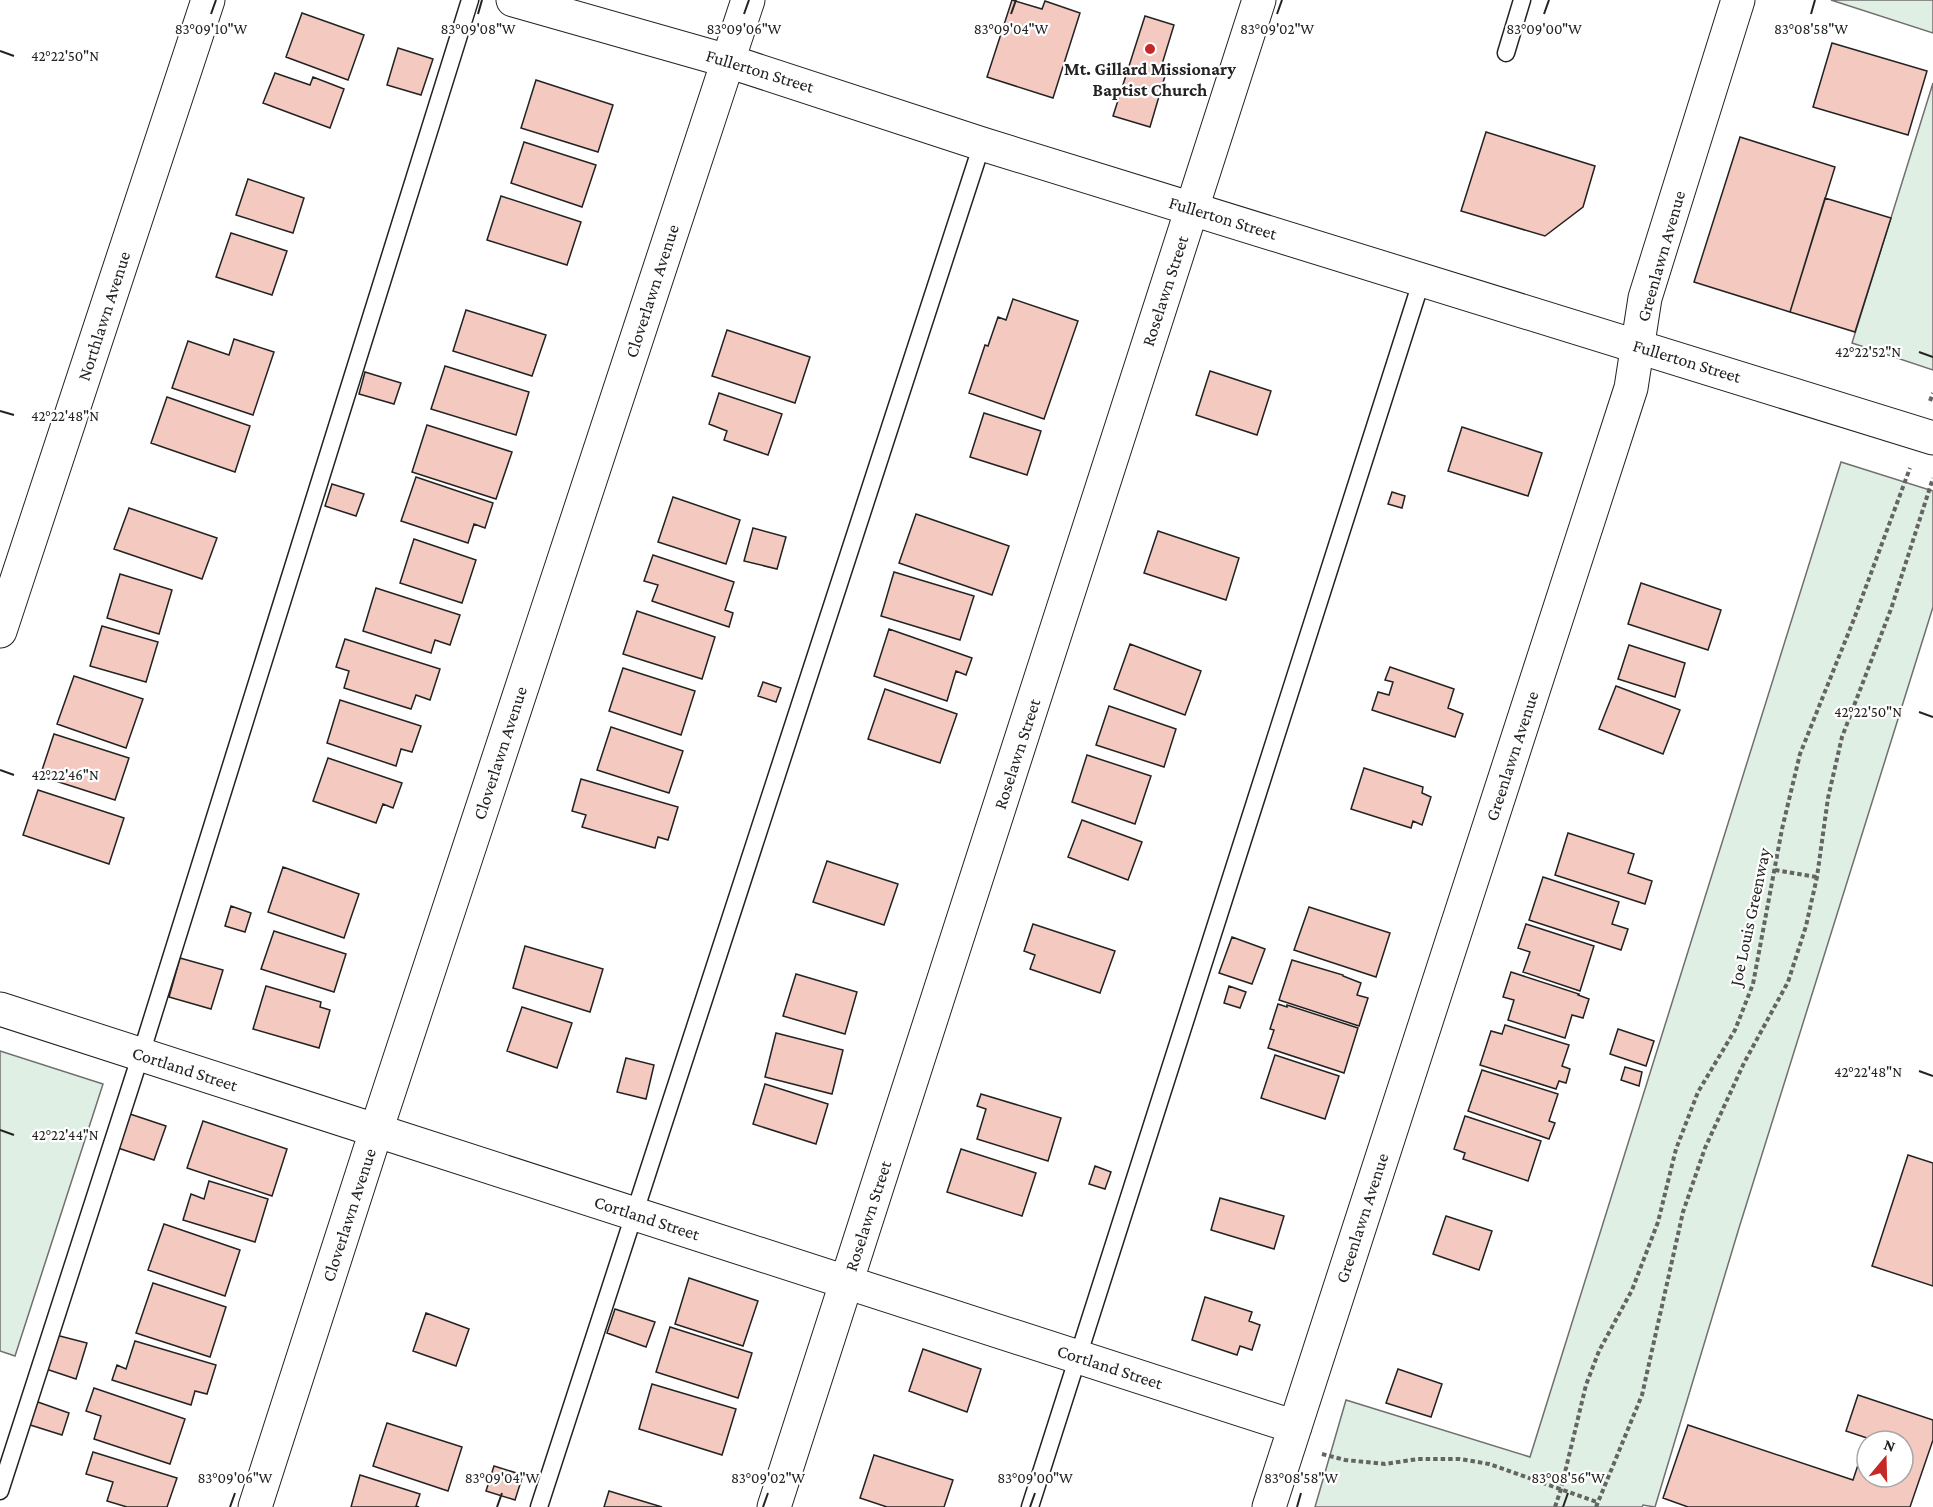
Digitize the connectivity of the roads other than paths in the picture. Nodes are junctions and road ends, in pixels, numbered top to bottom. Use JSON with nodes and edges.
{"nodes":[{"id":1,"x":208,"y":0,"type":"edge"},
{"id":2,"x":470,"y":0,"type":"edge"},
{"id":3,"x":513,"y":0,"type":"edge"},
{"id":4,"x":748,"y":0,"type":"edge"},
{"id":5,"x":1259,"y":0,"type":"edge"},
{"id":6,"x":1522,"y":0,"type":"edge"},
{"id":7,"x":1738,"y":0,"type":"edge"},
{"id":8,"x":1506,"y":53,"type":"dead end"},
{"id":9,"x":728,"y":61,"type":"junction"},
{"id":10,"x":982,"y":144,"type":"junction"},
{"id":11,"x":1192,"y":208,"type":"junction"},
{"id":12,"x":1422,"y":279,"type":"junction"},
{"id":13,"x":1638,"y":345,"type":"junction"},
{"id":14,"x":1927,"y":436,"type":"edge"},
{"id":15,"x":0,"y":631,"type":"edge"},
{"id":16,"x":0,"y":1009,"type":"edge"},
{"id":17,"x":141,"y":1054,"type":"junction"},
{"id":18,"x":376,"y":1131,"type":"junction"},
{"id":19,"x":634,"y":1213,"type":"junction"},
{"id":20,"x":847,"y":1282,"type":"junction"},
{"id":21,"x":1078,"y":1357,"type":"junction"},
{"id":22,"x":1295,"y":1427,"type":"junction"},
{"id":23,"x":0,"y":1491,"type":"edge"},
{"id":24,"x":255,"y":1507,"type":"edge"},
{"id":25,"x":539,"y":1507,"type":"edge"},
{"id":26,"x":774,"y":1507,"type":"edge"},
{"id":27,"x":1030,"y":1507,"type":"edge"},
{"id":28,"x":1269,"y":1507,"type":"edge"}],
"edges":[{"from":1,"to":15,"type":"street","name":"Northlawn Avenue"},
{"from":2,"to":17,"type":"lane"},
{"from":3,"to":9,"type":"street","name":"Fullerton Street"},
{"from":4,"to":9,"type":"street","name":"Cloverlawn Avenue"},
{"from":5,"to":11,"type":"street","name":"Roselawn Street"},
{"from":6,"to":8,"type":"lane"},
{"from":7,"to":13,"type":"street","name":"Greenlawn Avenue"},
{"from":9,"to":10,"type":"street","name":"Fullerton Street"},
{"from":9,"to":18,"type":"street","name":"Cloverlawn Avenue"},
{"from":10,"to":11,"type":"street","name":"Fullerton Street"},
{"from":10,"to":19,"type":"lane"},
{"from":11,"to":12,"type":"street","name":"Fullerton Street"},
{"from":11,"to":20,"type":"street","name":"Roselawn Street"},
{"from":12,"to":13,"type":"street","name":"Fullerton Street"},
{"from":12,"to":21,"type":"lane"},
{"from":13,"to":14,"type":"street","name":"Fullerton Street"},
{"from":13,"to":22,"type":"street","name":"Greenlawn Avenue"},
{"from":16,"to":17,"type":"street","name":"Cortland Street"},
{"from":17,"to":18,"type":"street","name":"Cortland Street"},
{"from":17,"to":23,"type":"lane"},
{"from":18,"to":19,"type":"street","name":"Cortland Street"},
{"from":18,"to":24,"type":"street","name":"Cloverlawn Avenue"},
{"from":19,"to":20,"type":"street","name":"Cortland Street"},
{"from":19,"to":25,"type":"lane"},
{"from":20,"to":21,"type":"street","name":"Cortland Street"},
{"from":20,"to":26,"type":"street","name":"Roselawn Street"},
{"from":21,"to":22,"type":"street","name":"Cortland Street"},
{"from":21,"to":27,"type":"lane"},
{"from":22,"to":28,"type":"street","name":"Greenlawn Avenue"}]}
